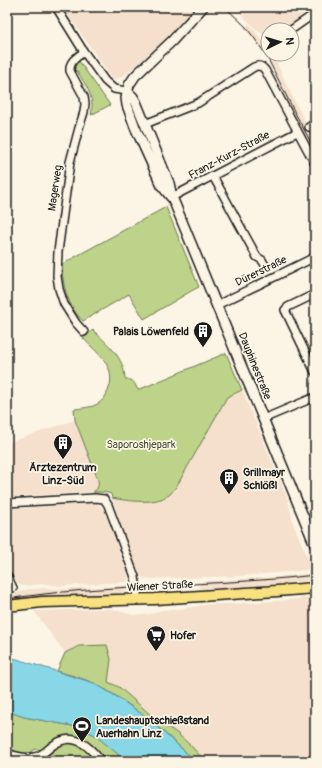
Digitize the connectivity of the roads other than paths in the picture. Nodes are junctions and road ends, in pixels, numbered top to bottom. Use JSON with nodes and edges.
{"nodes":[{"id":1,"x":56,"y":7,"type":"edge"},
{"id":2,"x":203,"y":7,"type":"edge"},
{"id":3,"x":315,"y":11,"type":"edge"},
{"id":4,"x":300,"y":24,"type":"edge"},
{"id":5,"x":84,"y":52,"type":"junction"},
{"id":6,"x":127,"y":91,"type":"junction"},
{"id":7,"x":144,"y":123,"type":"junction"},
{"id":8,"x":297,"y":132,"type":"junction"},
{"id":9,"x":315,"y":164,"type":"edge"},
{"id":10,"x":213,"y":176,"type":"junction"},
{"id":11,"x":172,"y":197,"type":"junction"},
{"id":12,"x":315,"y":257,"type":"edge"},
{"id":13,"x":265,"y":265,"type":"tunnel mouth"},
{"id":14,"x":315,"y":294,"type":"edge"},
{"id":15,"x":217,"y":305,"type":"junction"},
{"id":16,"x":84,"y":332,"type":"dead end"},
{"id":17,"x":315,"y":372,"type":"edge"},
{"id":18,"x":315,"y":397,"type":"edge"},
{"id":19,"x":263,"y":419,"type":"junction"},
{"id":20,"x":7,"y":503,"type":"edge"},
{"id":21,"x":312,"y":529,"type":"edge"},
{"id":22,"x":315,"y":545,"type":"edge"},
{"id":23,"x":7,"y":575,"type":"edge"},
{"id":24,"x":13,"y":588,"type":"dead end"},
{"id":25,"x":315,"y":588,"type":"edge"},
{"id":26,"x":137,"y":600,"type":"junction"},
{"id":27,"x":7,"y":606,"type":"edge"},
{"id":28,"x":7,"y":753,"type":"edge"},
{"id":29,"x":101,"y":761,"type":"edge"}],
"edges":[{"from":1,"to":5,"type":"street"},
{"from":2,"to":6,"type":"main road"},
{"from":3,"to":4,"type":"street"},
{"from":5,"to":6,"type":"street"},
{"from":5,"to":16,"type":"street","name":"Magerweg"},
{"from":6,"to":7,"type":"main road","name":"Dauphinestraße"},
{"from":6,"to":11,"type":"main road","name":"Dauphinestraße"},
{"from":7,"to":8,"type":"street"},
{"from":7,"to":11,"type":"main road","name":"Dauphinestraße"},
{"from":8,"to":9,"type":"street"},
{"from":8,"to":10,"type":"street","name":"Franz-Kurz-Straße"},
{"from":10,"to":11,"type":"street","name":"Franz-Kurz-Straße"},
{"from":10,"to":13,"type":"street"},
{"from":11,"to":15,"type":"main road","name":"Dauphinestraße"},
{"from":12,"to":15,"type":"street","name":"Dürerstraße"},
{"from":14,"to":17,"type":"street"},
{"from":15,"to":19,"type":"main road","name":"Dauphinestraße"},
{"from":18,"to":19,"type":"street"},
{"from":19,"to":21,"type":"main road","name":"Dauphinestraße"},
{"from":20,"to":26,"type":"street"},
{"from":21,"to":22,"type":"main road","name":"Dauphinestraße"},
{"from":23,"to":24,"type":"street"},
{"from":25,"to":26,"type":"main road","name":"Wiener Straße"},
{"from":26,"to":27,"type":"main road","name":"Wiener Straße"},
{"from":28,"to":29,"type":"street"}]}
